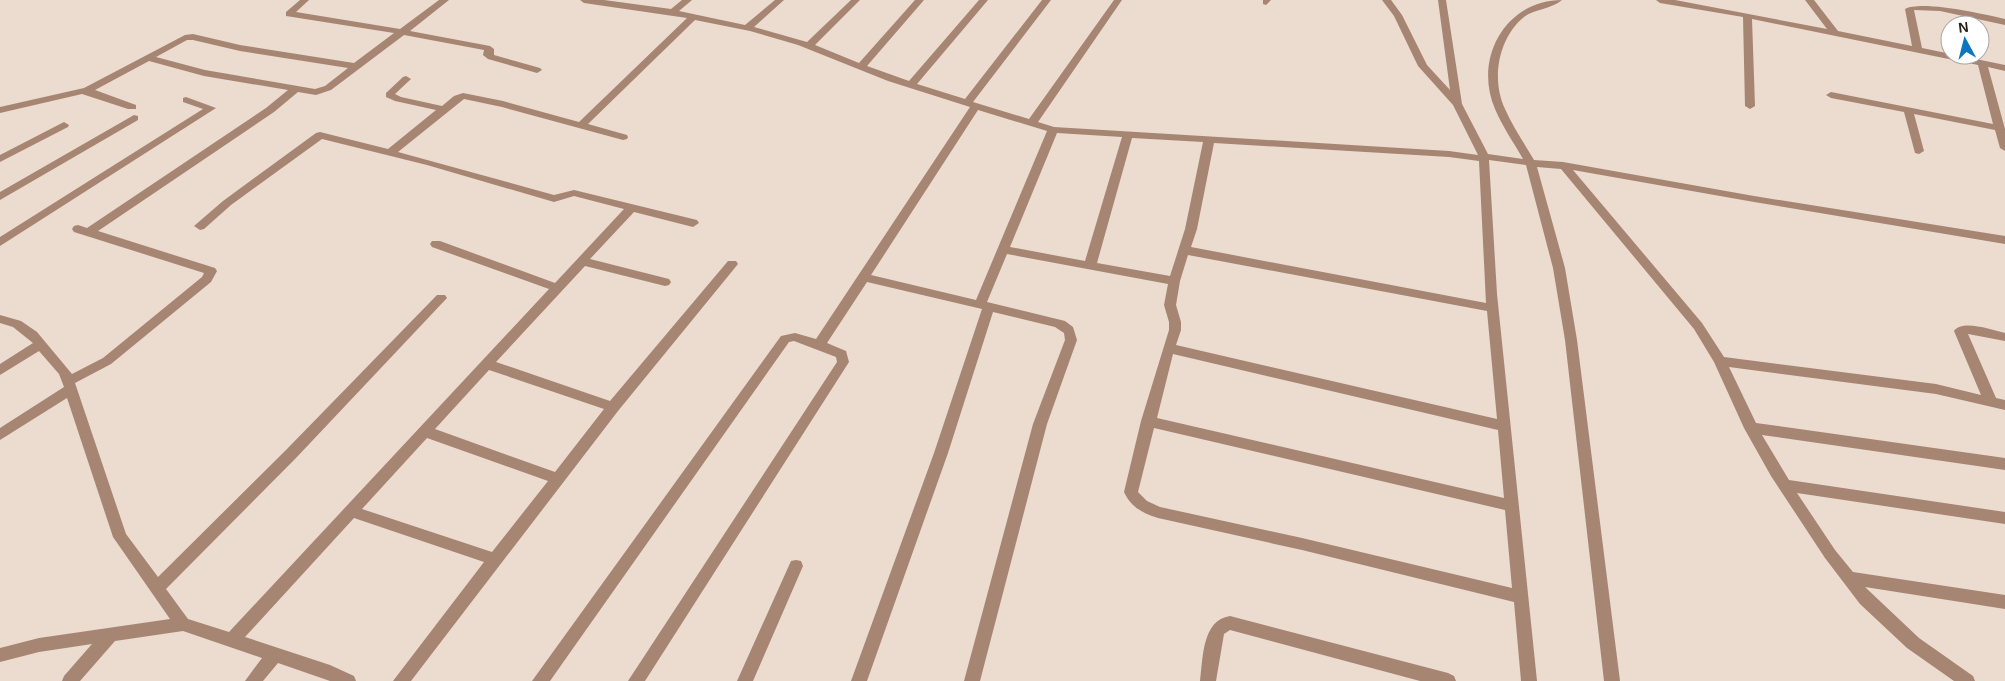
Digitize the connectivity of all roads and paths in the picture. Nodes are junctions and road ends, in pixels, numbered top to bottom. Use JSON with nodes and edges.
{"nodes":[{"id":1,"x":305,"y":0,"type":"edge"},
{"id":2,"x":445,"y":0,"type":"edge"},
{"id":3,"x":584,"y":0,"type":"edge"},
{"id":4,"x":688,"y":0,"type":"edge"},
{"id":5,"x":780,"y":0,"type":"edge"},
{"id":6,"x":856,"y":0,"type":"edge"},
{"id":7,"x":920,"y":0,"type":"edge"},
{"id":8,"x":984,"y":0,"type":"edge"},
{"id":9,"x":1047,"y":0,"type":"edge"},
{"id":10,"x":1118,"y":0,"type":"edge"},
{"id":11,"x":1386,"y":0,"type":"edge"},
{"id":12,"x":1442,"y":0,"type":"edge"},
{"id":13,"x":1558,"y":0,"type":"edge"},
{"id":14,"x":1660,"y":0,"type":"edge"},
{"id":15,"x":1809,"y":0,"type":"edge"},
{"id":16,"x":672,"y":12,"type":"junction"},
{"id":17,"x":1747,"y":15,"type":"junction"},
{"id":18,"x":694,"y":16,"type":"junction"},
{"id":19,"x":2005,"y":22,"type":"edge"},
{"id":20,"x":747,"y":28,"type":"junction"},
{"id":21,"x":403,"y":32,"type":"junction"},
{"id":22,"x":1836,"y":34,"type":"junction"},
{"id":23,"x":808,"y":46,"type":"junction"},
{"id":24,"x":1918,"y":51,"type":"junction"},
{"id":25,"x":1940,"y":55,"type":"edge"},
{"id":26,"x":148,"y":58,"type":"junction"},
{"id":27,"x":1982,"y":65,"type":"edge"},
{"id":28,"x":1988,"y":65,"type":"edge"},
{"id":29,"x":356,"y":66,"type":"junction"},
{"id":30,"x":861,"y":67,"type":"junction"},
{"id":31,"x":2005,"y":68,"type":"edge"},
{"id":32,"x":536,"y":70,"type":"dead end"},
{"id":33,"x":406,"y":79,"type":"dead end"},
{"id":34,"x":911,"y":85,"type":"junction"},
{"id":35,"x":295,"y":89,"type":"junction"},
{"id":36,"x":86,"y":91,"type":"junction"},
{"id":37,"x":1831,"y":95,"type":"dead end"},
{"id":38,"x":186,"y":100,"type":"dead end"},
{"id":39,"x":1457,"y":104,"type":"junction"},
{"id":40,"x":970,"y":105,"type":"junction"},
{"id":41,"x":1750,"y":106,"type":"dead end"},
{"id":42,"x":444,"y":109,"type":"junction"},
{"id":43,"x":0,"y":110,"type":"edge"},
{"id":44,"x":1908,"y":110,"type":"junction"},
{"id":45,"x":1031,"y":124,"type":"junction"},
{"id":46,"x":64,"y":125,"type":"dead end"},
{"id":47,"x":580,"y":126,"type":"junction"},
{"id":48,"x":2000,"y":128,"type":"junction"},
{"id":49,"x":1053,"y":130,"type":"junction"},
{"id":50,"x":1128,"y":135,"type":"junction"},
{"id":51,"x":623,"y":137,"type":"dead end"},
{"id":52,"x":1209,"y":140,"type":"junction"},
{"id":53,"x":2005,"y":148,"type":"edge"},
{"id":54,"x":1918,"y":151,"type":"dead end"},
{"id":55,"x":390,"y":152,"type":"junction"},
{"id":56,"x":1484,"y":157,"type":"junction"},
{"id":57,"x":0,"y":159,"type":"edge"},
{"id":58,"x":1530,"y":162,"type":"junction"},
{"id":59,"x":1563,"y":166,"type":"junction"},
{"id":60,"x":0,"y":197,"type":"edge"},
{"id":61,"x":631,"y":208,"type":"junction"},
{"id":62,"x":694,"y":223,"type":"dead end"},
{"id":63,"x":200,"y":226,"type":"dead end"},
{"id":64,"x":2005,"y":240,"type":"edge"},
{"id":65,"x":0,"y":242,"type":"edge"},
{"id":66,"x":436,"y":244,"type":"dead end"},
{"id":67,"x":1003,"y":249,"type":"junction"},
{"id":68,"x":1184,"y":250,"type":"junction"},
{"id":69,"x":582,"y":261,"type":"junction"},
{"id":70,"x":732,"y":264,"type":"dead end"},
{"id":71,"x":1090,"y":265,"type":"junction"},
{"id":72,"x":864,"y":277,"type":"junction"},
{"id":73,"x":1174,"y":281,"type":"junction"},
{"id":74,"x":665,"y":282,"type":"dead end"},
{"id":75,"x":558,"y":288,"type":"junction"},
{"id":76,"x":440,"y":298,"type":"dead end"},
{"id":77,"x":984,"y":306,"type":"junction"},
{"id":78,"x":1492,"y":308,"type":"junction"},
{"id":79,"x":0,"y":319,"type":"edge"},
{"id":80,"x":2005,"y":337,"type":"edge"},
{"id":81,"x":40,"y":344,"type":"junction"},
{"id":82,"x":819,"y":345,"type":"junction"},
{"id":83,"x":1169,"y":348,"type":"junction"},
{"id":84,"x":1720,"y":361,"type":"junction"},
{"id":85,"x":487,"y":364,"type":"junction"},
{"id":86,"x":0,"y":370,"type":"edge"},
{"id":87,"x":69,"y":385,"type":"junction"},
{"id":88,"x":1991,"y":402,"type":"junction"},
{"id":89,"x":2005,"y":405,"type":"edge"},
{"id":90,"x":613,"y":406,"type":"junction"},
{"id":91,"x":1148,"y":421,"type":"junction"},
{"id":92,"x":1504,"y":426,"type":"junction"},
{"id":93,"x":1751,"y":428,"type":"junction"},
{"id":94,"x":424,"y":431,"type":"junction"},
{"id":95,"x":0,"y":435,"type":"edge"},
{"id":96,"x":2005,"y":464,"type":"edge"},
{"id":97,"x":558,"y":479,"type":"junction"},
{"id":98,"x":1784,"y":485,"type":"junction"},
{"id":99,"x":1512,"y":506,"type":"junction"},
{"id":100,"x":351,"y":511,"type":"junction"},
{"id":101,"x":2005,"y":518,"type":"edge"},
{"id":102,"x":496,"y":560,"type":"junction"},
{"id":103,"x":796,"y":566,"type":"dead end"},
{"id":104,"x":1848,"y":578,"type":"junction"},
{"id":105,"x":157,"y":588,"type":"junction"},
{"id":106,"x":1520,"y":597,"type":"junction"},
{"id":107,"x":2005,"y":602,"type":"edge"},
{"id":108,"x":182,"y":624,"type":"junction"},
{"id":109,"x":109,"y":636,"type":"junction"},
{"id":110,"x":232,"y":640,"type":"junction"},
{"id":111,"x":275,"y":654,"type":"junction"},
{"id":112,"x":0,"y":655,"type":"edge"},
{"id":113,"x":70,"y":681,"type":"edge"},
{"id":114,"x":253,"y":681,"type":"edge"},
{"id":115,"x":348,"y":681,"type":"edge"},
{"id":116,"x":402,"y":681,"type":"edge"},
{"id":117,"x":540,"y":681,"type":"edge"},
{"id":118,"x":636,"y":681,"type":"edge"},
{"id":119,"x":745,"y":681,"type":"edge"},
{"id":120,"x":859,"y":681,"type":"edge"},
{"id":121,"x":972,"y":681,"type":"edge"},
{"id":122,"x":1208,"y":681,"type":"edge"},
{"id":123,"x":1448,"y":681,"type":"edge"},
{"id":124,"x":1529,"y":681,"type":"edge"},
{"id":125,"x":1612,"y":681,"type":"edge"},
{"id":126,"x":1967,"y":681,"type":"edge"}],
"edges":[{"from":1,"to":21,"type":"street"},
{"from":2,"to":21,"type":"street"},
{"from":3,"to":16,"type":"street"},
{"from":4,"to":16,"type":"street"},
{"from":5,"to":20,"type":"street"},
{"from":6,"to":23,"type":"street"},
{"from":7,"to":30,"type":"street"},
{"from":8,"to":34,"type":"street"},
{"from":9,"to":40,"type":"street"},
{"from":10,"to":45,"type":"street"},
{"from":11,"to":39,"type":"street"},
{"from":12,"to":39,"type":"street"},
{"from":13,"to":58,"type":"street"},
{"from":14,"to":17,"type":"street"},
{"from":15,"to":22,"type":"street"},
{"from":16,"to":18,"type":"street"},
{"from":17,"to":22,"type":"street"},
{"from":17,"to":41,"type":"street"},
{"from":18,"to":20,"type":"street"},
{"from":18,"to":47,"type":"street"},
{"from":19,"to":24,"type":"street"},
{"from":20,"to":23,"type":"street"},
{"from":21,"to":29,"type":"street"},
{"from":21,"to":32,"type":"street"},
{"from":22,"to":24,"type":"street"},
{"from":23,"to":30,"type":"street"},
{"from":24,"to":25,"type":"street"},
{"from":26,"to":29,"type":"street"},
{"from":26,"to":35,"type":"street"},
{"from":26,"to":36,"type":"street"},
{"from":27,"to":48,"type":"street"},
{"from":28,"to":31,"type":"street"},
{"from":29,"to":35,"type":"street"},
{"from":30,"to":34,"type":"street"},
{"from":33,"to":42,"type":"street"},
{"from":34,"to":40,"type":"street"},
{"from":35,"to":87,"type":"street"},
{"from":36,"to":43,"type":"street"},
{"from":36,"to":60,"type":"street"},
{"from":37,"to":44,"type":"street"},
{"from":38,"to":65,"type":"street"},
{"from":39,"to":56,"type":"street"},
{"from":40,"to":45,"type":"street"},
{"from":40,"to":72,"type":"street"},
{"from":42,"to":47,"type":"street"},
{"from":42,"to":55,"type":"street"},
{"from":44,"to":48,"type":"street"},
{"from":44,"to":54,"type":"street"},
{"from":45,"to":49,"type":"street"},
{"from":46,"to":57,"type":"street"},
{"from":47,"to":51,"type":"street"},
{"from":48,"to":53,"type":"street"},
{"from":49,"to":50,"type":"street"},
{"from":49,"to":67,"type":"street"},
{"from":50,"to":52,"type":"street"},
{"from":50,"to":71,"type":"street"},
{"from":52,"to":56,"type":"street"},
{"from":52,"to":68,"type":"street"},
{"from":55,"to":61,"type":"street"},
{"from":55,"to":63,"type":"street"},
{"from":56,"to":58,"type":"street"},
{"from":56,"to":78,"type":"street"},
{"from":58,"to":59,"type":"street"},
{"from":58,"to":125,"type":"street"},
{"from":59,"to":64,"type":"street"},
{"from":59,"to":84,"type":"street"},
{"from":61,"to":62,"type":"street"},
{"from":61,"to":69,"type":"street"},
{"from":66,"to":75,"type":"street"},
{"from":67,"to":71,"type":"street"},
{"from":67,"to":77,"type":"street"},
{"from":68,"to":73,"type":"street"},
{"from":68,"to":78,"type":"street"},
{"from":69,"to":74,"type":"street"},
{"from":69,"to":75,"type":"street"},
{"from":70,"to":90,"type":"street"},
{"from":71,"to":73,"type":"street"},
{"from":72,"to":77,"type":"street"},
{"from":72,"to":82,"type":"street"},
{"from":73,"to":83,"type":"street"},
{"from":75,"to":85,"type":"street"},
{"from":76,"to":105,"type":"street"},
{"from":77,"to":120,"type":"street"},
{"from":77,"to":121,"type":"street"},
{"from":78,"to":92,"type":"street"},
{"from":79,"to":81,"type":"street"},
{"from":80,"to":88,"type":"street"},
{"from":81,"to":86,"type":"street"},
{"from":81,"to":87,"type":"street"},
{"from":82,"to":117,"type":"street"},
{"from":82,"to":118,"type":"street"},
{"from":83,"to":91,"type":"street"},
{"from":83,"to":92,"type":"street"},
{"from":84,"to":88,"type":"street"},
{"from":84,"to":93,"type":"street"},
{"from":85,"to":90,"type":"street"},
{"from":85,"to":94,"type":"street"},
{"from":87,"to":95,"type":"street"},
{"from":87,"to":105,"type":"street"},
{"from":88,"to":89,"type":"street"},
{"from":90,"to":97,"type":"street"},
{"from":91,"to":99,"type":"street"},
{"from":91,"to":106,"type":"street"},
{"from":92,"to":99,"type":"street"},
{"from":93,"to":96,"type":"street"},
{"from":93,"to":98,"type":"street"},
{"from":94,"to":97,"type":"street"},
{"from":94,"to":100,"type":"street"},
{"from":97,"to":102,"type":"street"},
{"from":98,"to":101,"type":"street"},
{"from":98,"to":104,"type":"street"},
{"from":99,"to":106,"type":"street"},
{"from":100,"to":102,"type":"street"},
{"from":100,"to":110,"type":"street"},
{"from":102,"to":116,"type":"street"},
{"from":103,"to":119,"type":"street"},
{"from":104,"to":107,"type":"street"},
{"from":104,"to":126,"type":"street"},
{"from":105,"to":108,"type":"street"},
{"from":106,"to":124,"type":"street"},
{"from":108,"to":109,"type":"street"},
{"from":108,"to":110,"type":"street"},
{"from":109,"to":112,"type":"street"},
{"from":109,"to":113,"type":"street"},
{"from":110,"to":111,"type":"street"},
{"from":111,"to":114,"type":"street"},
{"from":111,"to":115,"type":"street"},
{"from":122,"to":123,"type":"street"}]}
